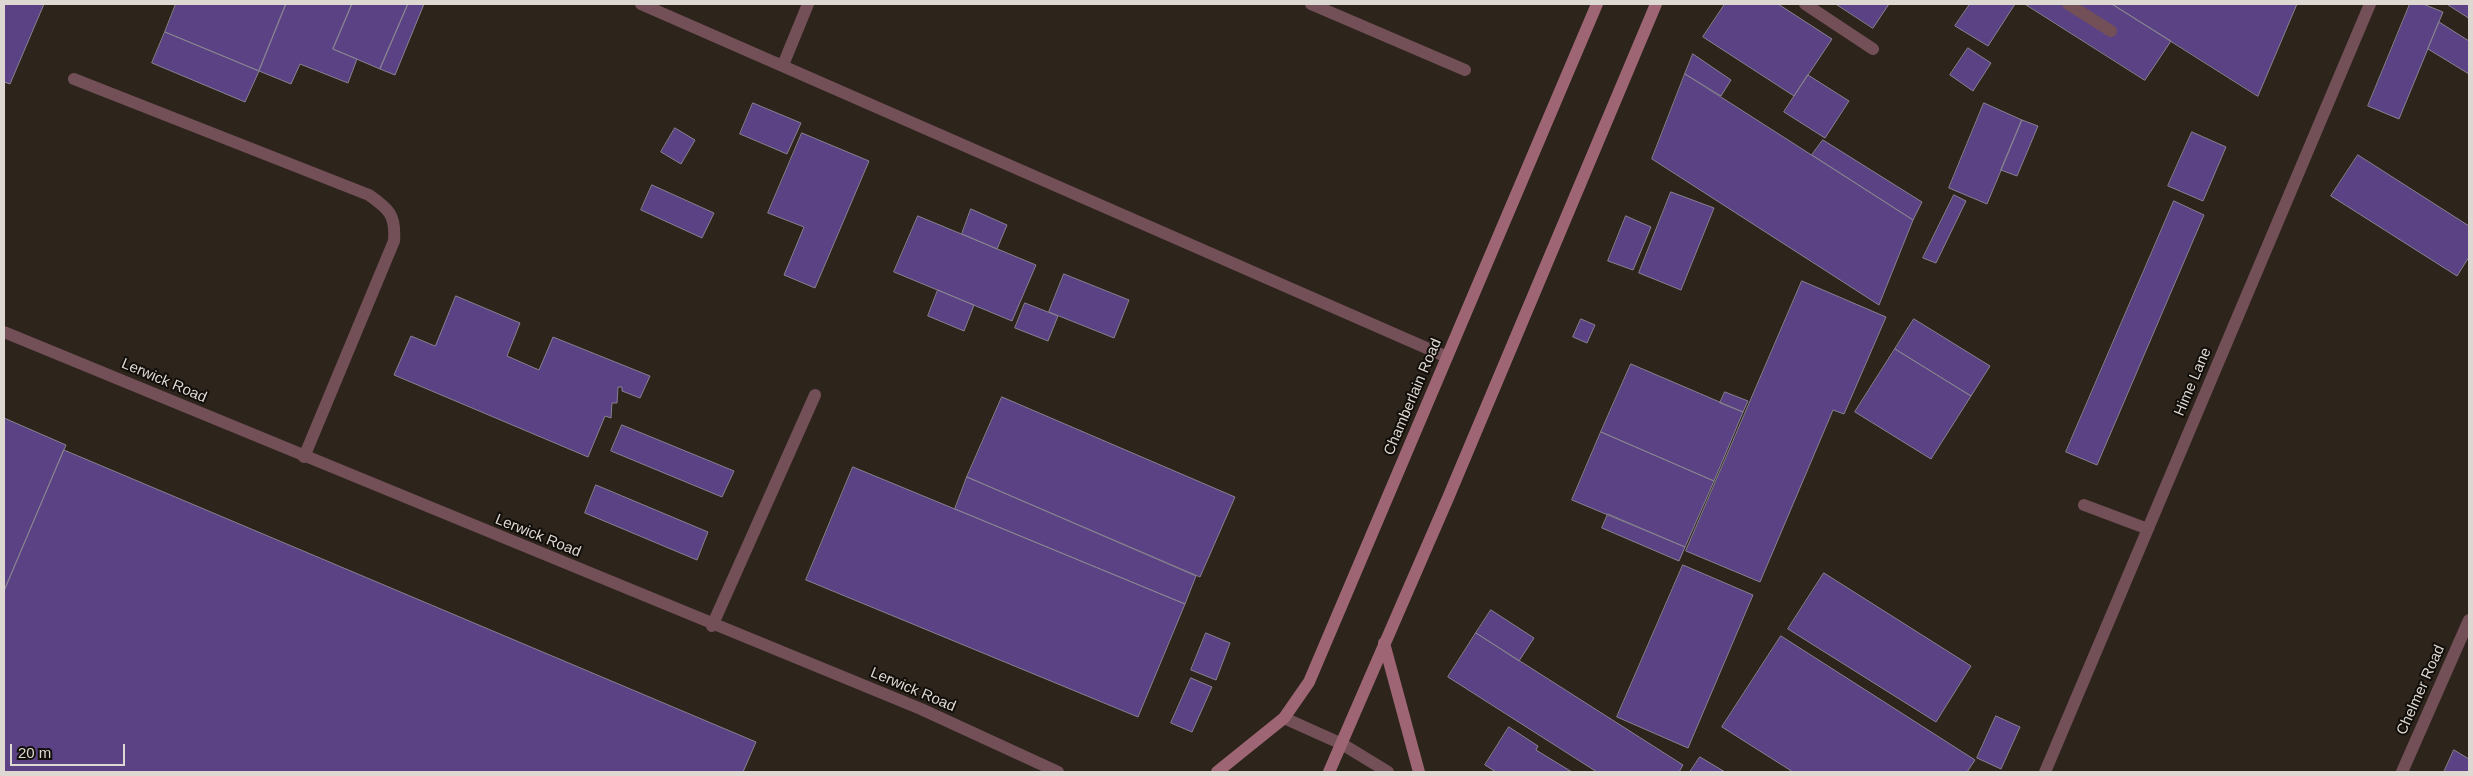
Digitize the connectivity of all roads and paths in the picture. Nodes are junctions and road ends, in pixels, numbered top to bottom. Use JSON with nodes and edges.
{"nodes":[{"id":1,"x":641,"y":4,"type":"edge"},
{"id":2,"x":808,"y":4,"type":"edge"},
{"id":3,"x":1311,"y":4,"type":"edge"},
{"id":4,"x":1597,"y":4,"type":"edge"},
{"id":5,"x":1656,"y":4,"type":"edge"},
{"id":6,"x":1805,"y":4,"type":"edge"},
{"id":7,"x":2068,"y":4,"type":"edge"},
{"id":8,"x":2370,"y":4,"type":"edge"},
{"id":9,"x":2112,"y":31,"type":"dead end"},
{"id":10,"x":1873,"y":49,"type":"dead end"},
{"id":11,"x":783,"y":64,"type":"junction"},
{"id":12,"x":1465,"y":70,"type":"dead end"},
{"id":13,"x":74,"y":78,"type":"dead end"},
{"id":14,"x":4,"y":332,"type":"edge"},
{"id":15,"x":1447,"y":357,"type":"junction"},
{"id":16,"x":815,"y":395,"type":"dead end"},
{"id":17,"x":304,"y":457,"type":"junction"},
{"id":18,"x":2084,"y":505,"type":"dead end"},
{"id":19,"x":2148,"y":529,"type":"junction"},
{"id":20,"x":2469,"y":620,"type":"edge"},
{"id":21,"x":712,"y":626,"type":"junction"},
{"id":22,"x":1384,"y":643,"type":"junction"},
{"id":23,"x":1284,"y":718,"type":"junction"},
{"id":24,"x":1342,"y":744,"type":"junction"},
{"id":25,"x":1044,"y":769,"type":"edge"},
{"id":26,"x":1058,"y":772,"type":"edge"},
{"id":27,"x":1217,"y":772,"type":"edge"},
{"id":28,"x":1329,"y":772,"type":"edge"},
{"id":29,"x":1388,"y":772,"type":"edge"},
{"id":30,"x":1419,"y":772,"type":"edge"},
{"id":31,"x":2045,"y":772,"type":"edge"},
{"id":32,"x":2402,"y":772,"type":"edge"}],
"edges":[{"from":1,"to":11,"type":"street"},
{"from":2,"to":11,"type":"street"},
{"from":3,"to":12,"type":"street"},
{"from":4,"to":15,"type":"street","name":"Chamberlain Road"},
{"from":5,"to":22,"type":"street"},
{"from":6,"to":10,"type":"street"},
{"from":7,"to":9,"type":"street"},
{"from":8,"to":19,"type":"street","name":"Hime Lane"},
{"from":11,"to":15,"type":"street"},
{"from":13,"to":17,"type":"street"},
{"from":14,"to":17,"type":"street","name":"Lerwick Road"},
{"from":15,"to":23,"type":"street","name":"Chamberlain Road"},
{"from":16,"to":21,"type":"street"},
{"from":17,"to":21,"type":"street","name":"Lerwick Road"},
{"from":18,"to":19,"type":"street"},
{"from":19,"to":31,"type":"street","name":"Hime Lane"},
{"from":20,"to":32,"type":"street","name":"Chelmer Road"},
{"from":21,"to":25,"type":"street","name":"Lerwick Road"},
{"from":22,"to":24,"type":"street"},
{"from":22,"to":30,"type":"street"},
{"from":23,"to":24,"type":"street"},
{"from":23,"to":27,"type":"street","name":"Chamberlain Road"},
{"from":24,"to":28,"type":"street"},
{"from":24,"to":29,"type":"street"},
{"from":25,"to":26,"type":"street","name":"Lerwick Road"}]}
